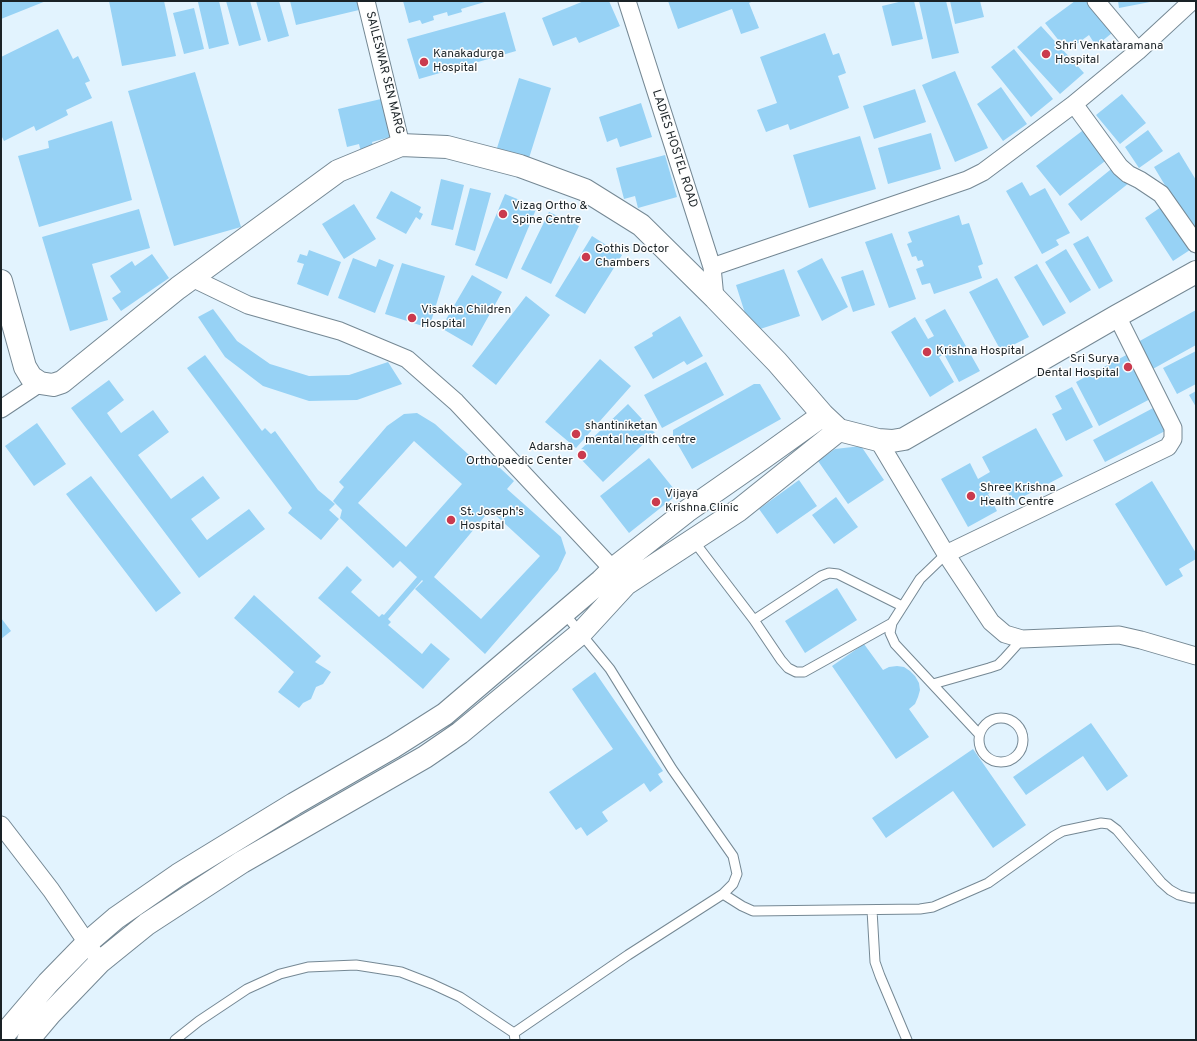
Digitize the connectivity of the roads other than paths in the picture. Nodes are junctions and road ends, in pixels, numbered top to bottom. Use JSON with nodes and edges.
{"nodes":[{"id":1,"x":366,"y":1,"type":"edge"},
{"id":2,"x":627,"y":1,"type":"edge"},
{"id":3,"x":1096,"y":1,"type":"edge"},
{"id":4,"x":1192,"y":1,"type":"edge"},
{"id":5,"x":1138,"y":51,"type":"junction"},
{"id":6,"x":1074,"y":104,"type":"junction"},
{"id":7,"x":401,"y":145,"type":"junction"},
{"id":8,"x":1196,"y":244,"type":"edge"},
{"id":9,"x":712,"y":267,"type":"junction"},
{"id":10,"x":1195,"y":276,"type":"edge"},
{"id":11,"x":192,"y":278,"type":"junction"},
{"id":12,"x":1,"y":281,"type":"edge"},
{"id":13,"x":715,"y":298,"type":"junction"},
{"id":14,"x":1117,"y":316,"type":"junction"},
{"id":15,"x":40,"y":383,"type":"junction"},
{"id":16,"x":1,"y":409,"type":"edge"},
{"id":17,"x":824,"y":415,"type":"junction"},
{"id":18,"x":839,"y":430,"type":"junction"},
{"id":19,"x":878,"y":440,"type":"junction"},
{"id":20,"x":694,"y":540,"type":"junction"},
{"id":21,"x":946,"y":554,"type":"junction"},
{"id":22,"x":619,"y":576,"type":"junction"},
{"id":23,"x":902,"y":606,"type":"junction"},
{"id":24,"x":564,"y":612,"type":"junction"},
{"id":25,"x":754,"y":620,"type":"junction"},
{"id":26,"x":892,"y":623,"type":"junction"},
{"id":27,"x":581,"y":633,"type":"junction"},
{"id":28,"x":1022,"y":639,"type":"junction"},
{"id":29,"x":1196,"y":656,"type":"edge"},
{"id":30,"x":933,"y":684,"type":"junction"},
{"id":31,"x":445,"y":714,"type":"junction"},
{"id":32,"x":460,"y":733,"type":"junction"},
{"id":33,"x":979,"y":734,"type":"junction"},
{"id":34,"x":1,"y":825,"type":"edge"},
{"id":35,"x":723,"y":894,"type":"junction"},
{"id":36,"x":1196,"y":898,"type":"edge"},
{"id":37,"x":872,"y":910,"type":"junction"},
{"id":38,"x":88,"y":942,"type":"junction"},
{"id":39,"x":100,"y":962,"type":"junction"},
{"id":40,"x":515,"y":1036,"type":"edge"},
{"id":41,"x":1,"y":1038,"type":"edge"},
{"id":42,"x":28,"y":1040,"type":"edge"},
{"id":43,"x":175,"y":1040,"type":"edge"},
{"id":44,"x":907,"y":1040,"type":"edge"}],
"edges":[{"from":1,"to":7,"type":"street","name":"SAILESWAR SEN MARG"},
{"from":2,"to":9,"type":"street","name":"LADIES HOSTEL ROAD"},
{"from":3,"to":5,"type":"street"},
{"from":4,"to":5,"type":"street"},
{"from":5,"to":6,"type":"street"},
{"from":6,"to":8,"type":"street"},
{"from":6,"to":9,"type":"street"},
{"from":7,"to":11,"type":"street"},
{"from":7,"to":13,"type":"street"},
{"from":9,"to":13,"type":"street","name":"LADIES HOSTEL ROAD"},
{"from":10,"to":14,"type":"street"},
{"from":11,"to":15,"type":"street"},
{"from":11,"to":22,"type":"street"},
{"from":12,"to":15,"type":"street"},
{"from":13,"to":17,"type":"street"},
{"from":14,"to":19,"type":"street"},
{"from":14,"to":21,"type":"street"},
{"from":15,"to":16,"type":"street"},
{"from":17,"to":18,"type":"street"},
{"from":17,"to":22,"type":"street"},
{"from":18,"to":19,"type":"street"},
{"from":18,"to":20,"type":"street"},
{"from":19,"to":21,"type":"street"},
{"from":20,"to":22,"type":"street"},
{"from":20,"to":25,"type":"lane"},
{"from":21,"to":23,"type":"lane"},
{"from":21,"to":28,"type":"street"},
{"from":22,"to":24,"type":"street"},
{"from":22,"to":27,"type":"street"},
{"from":23,"to":25,"type":"lane"},
{"from":23,"to":26,"type":"lane"},
{"from":24,"to":27,"type":"lane"},
{"from":24,"to":31,"type":"street"},
{"from":25,"to":26,"type":"lane"},
{"from":26,"to":30,"type":"lane"},
{"from":27,"to":32,"type":"street"},
{"from":27,"to":35,"type":"lane"},
{"from":28,"to":29,"type":"street"},
{"from":28,"to":30,"type":"lane"},
{"from":30,"to":33,"type":"lane"},
{"from":31,"to":32,"type":"street"},
{"from":31,"to":38,"type":"street"},
{"from":32,"to":39,"type":"street"},
{"from":33,"to":33,"type":"lane"},
{"from":34,"to":38,"type":"street"},
{"from":35,"to":37,"type":"lane"},
{"from":35,"to":40,"type":"lane"},
{"from":36,"to":37,"type":"lane"},
{"from":37,"to":44,"type":"lane"},
{"from":38,"to":39,"type":"street"},
{"from":38,"to":41,"type":"street"},
{"from":39,"to":42,"type":"street"},
{"from":40,"to":43,"type":"lane"}]}
